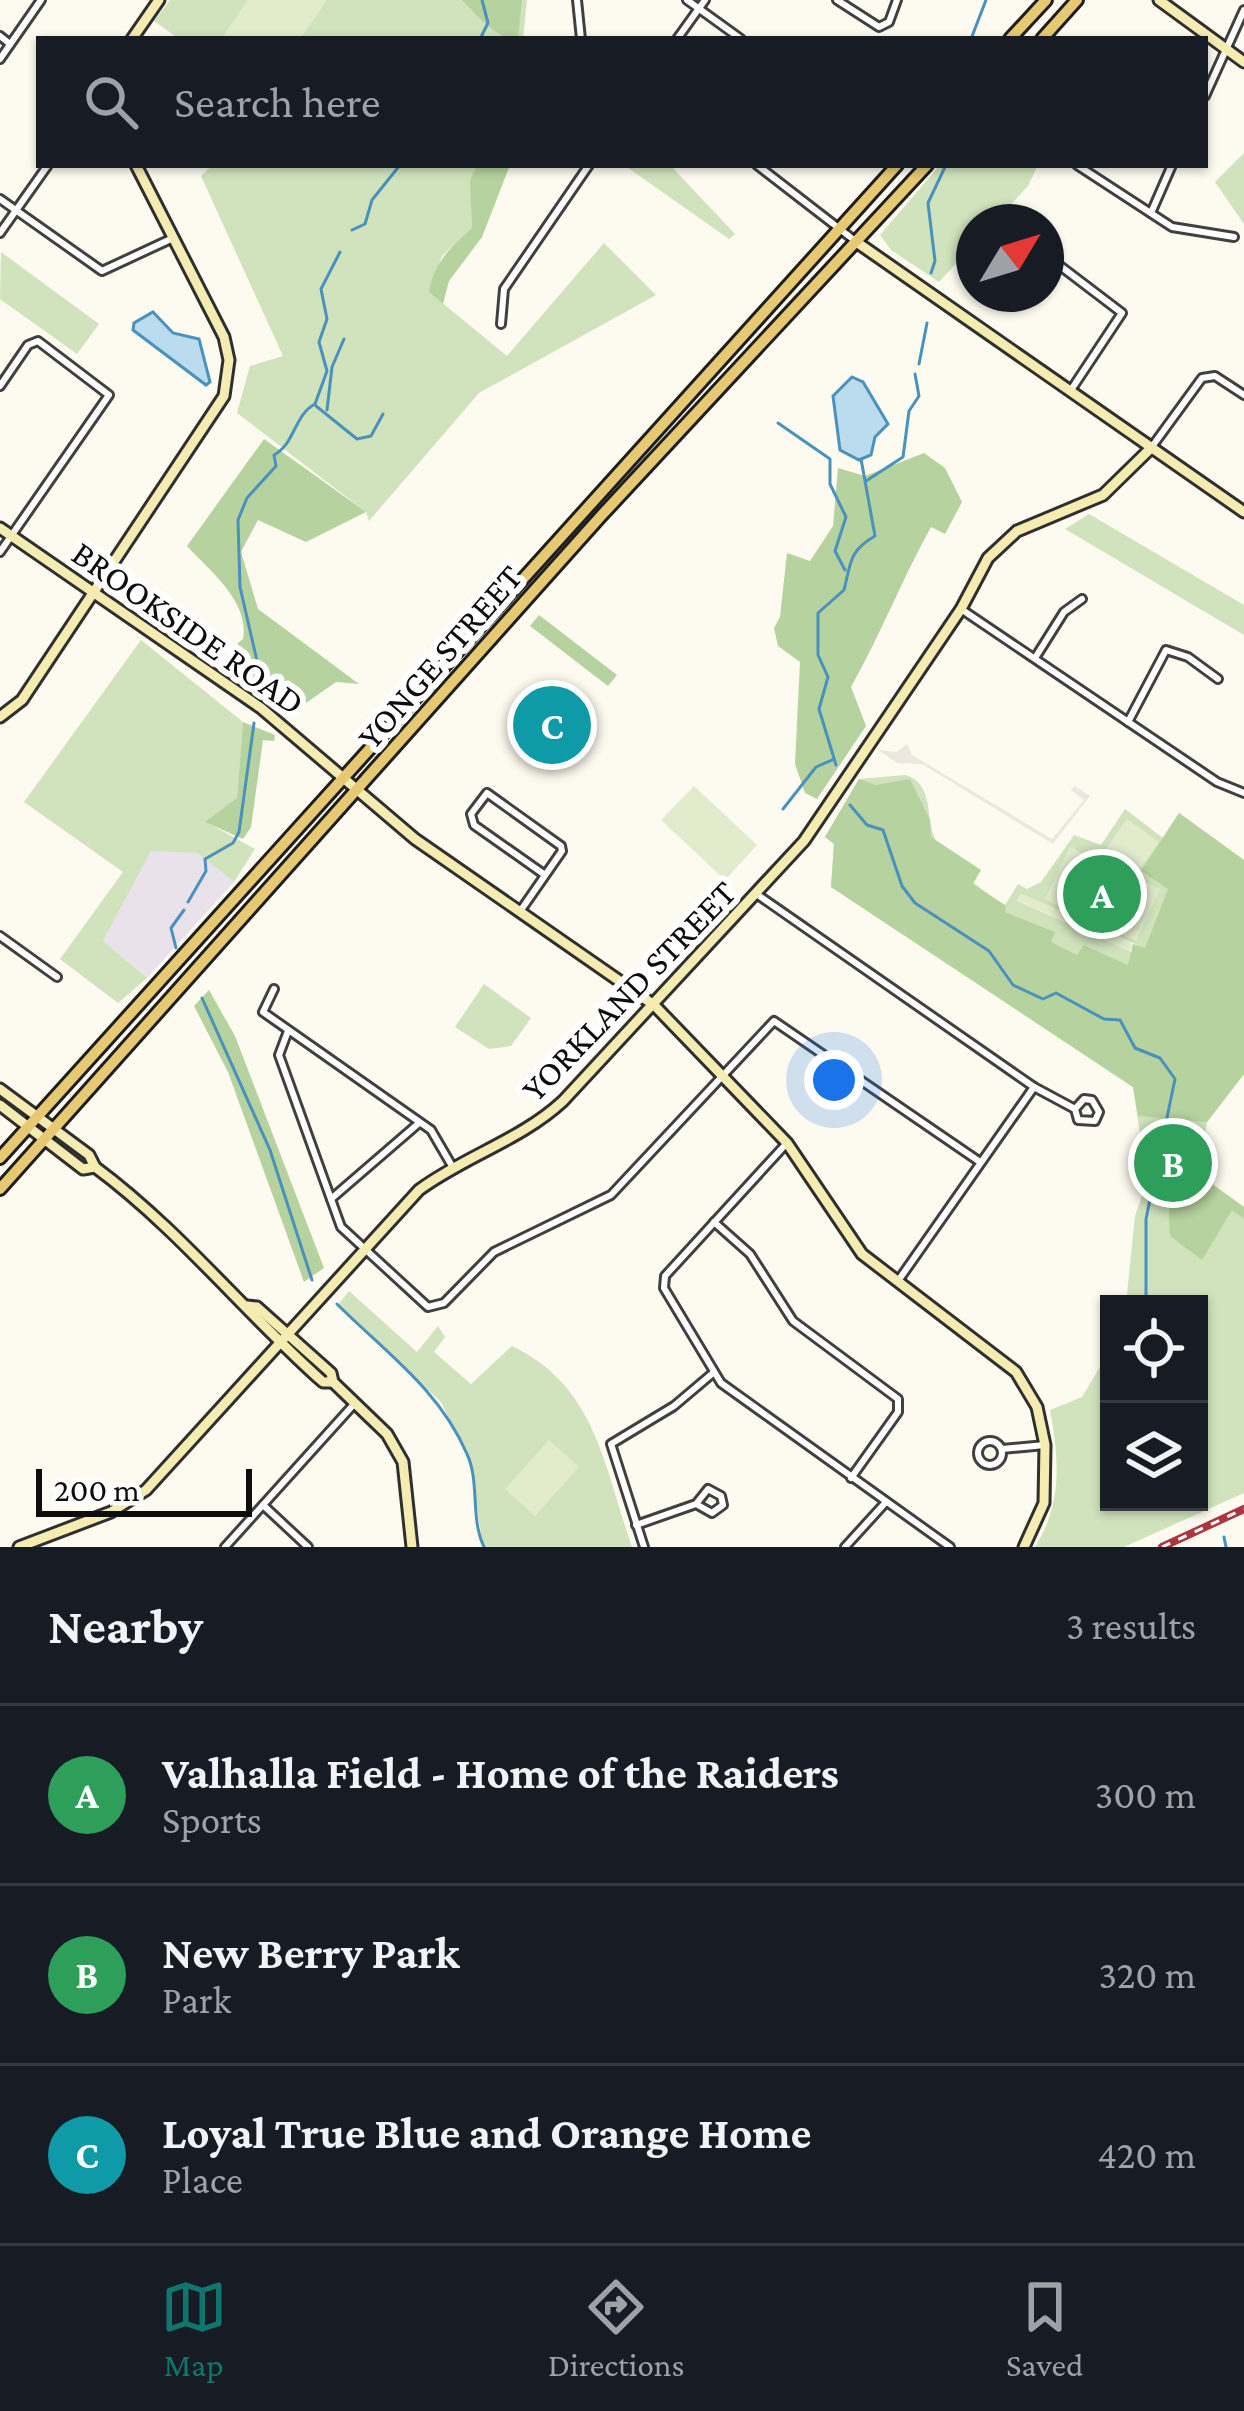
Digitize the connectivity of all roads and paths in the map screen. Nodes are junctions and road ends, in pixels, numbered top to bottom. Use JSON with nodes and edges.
{"nodes":[{"id":1,"x":41,"y":0,"type":"edge"},
{"id":2,"x":160,"y":0,"type":"edge"},
{"id":3,"x":577,"y":0,"type":"edge"},
{"id":4,"x":687,"y":0,"type":"edge"},
{"id":5,"x":705,"y":0,"type":"edge"},
{"id":6,"x":837,"y":0,"type":"edge"},
{"id":7,"x":897,"y":0,"type":"edge"},
{"id":8,"x":1046,"y":0,"type":"edge"},
{"id":9,"x":1077,"y":0,"type":"edge"},
{"id":10,"x":1159,"y":0,"type":"edge"},
{"id":11,"x":699,"y":9,"type":"junction"},
{"id":12,"x":1244,"y":10,"type":"edge"},
{"id":13,"x":0,"y":36,"type":"edge"},
{"id":14,"x":134,"y":36,"type":"edge"},
{"id":15,"x":580,"y":36,"type":"edge"},
{"id":16,"x":679,"y":36,"type":"edge"},
{"id":17,"x":737,"y":36,"type":"edge"},
{"id":18,"x":1013,"y":36,"type":"edge"},
{"id":19,"x":1045,"y":36,"type":"edge"},
{"id":20,"x":1208,"y":36,"type":"edge"},
{"id":21,"x":1208,"y":36,"type":"edge"},
{"id":22,"x":10,"y":44,"type":"junction"},
{"id":23,"x":1227,"y":50,"type":"junction"},
{"id":24,"x":0,"y":58,"type":"edge"},
{"id":25,"x":1244,"y":62,"type":"edge"},
{"id":26,"x":1208,"y":90,"type":"edge"},
{"id":27,"x":46,"y":168,"type":"edge"},
{"id":28,"x":138,"y":168,"type":"edge"},
{"id":29,"x":587,"y":168,"type":"edge"},
{"id":30,"x":761,"y":168,"type":"edge"},
{"id":31,"x":894,"y":168,"type":"edge"},
{"id":32,"x":924,"y":168,"type":"edge"},
{"id":33,"x":1082,"y":168,"type":"edge"},
{"id":34,"x":1171,"y":168,"type":"edge"},
{"id":35,"x":0,"y":199,"type":"edge"},
{"id":36,"x":15,"y":210,"type":"junction"},
{"id":37,"x":1151,"y":213,"type":"junction"},
{"id":38,"x":840,"y":228,"type":"junction"},
{"id":39,"x":0,"y":233,"type":"edge"},
{"id":40,"x":1234,"y":237,"type":"dead end"},
{"id":41,"x":173,"y":238,"type":"junction"},
{"id":42,"x":855,"y":241,"type":"junction"},
{"id":43,"x":1064,"y":273,"type":"edge"},
{"id":44,"x":501,"y":324,"type":"dead end"},
{"id":45,"x":0,"y":386,"type":"edge"},
{"id":46,"x":1071,"y":390,"type":"junction"},
{"id":47,"x":1244,"y":395,"type":"edge"},
{"id":48,"x":1151,"y":448,"type":"junction"},
{"id":49,"x":1244,"y":512,"type":"edge"},
{"id":50,"x":0,"y":527,"type":"edge"},
{"id":51,"x":11,"y":535,"type":"junction"},
{"id":52,"x":0,"y":551,"type":"edge"},
{"id":53,"x":95,"y":595,"type":"junction"},
{"id":54,"x":1082,"y":598,"type":"dead end"},
{"id":55,"x":961,"y":609,"type":"junction"},
{"id":56,"x":1035,"y":658,"type":"junction"},
{"id":57,"x":1218,"y":680,"type":"dead end"},
{"id":58,"x":0,"y":717,"type":"edge"},
{"id":59,"x":1128,"y":722,"type":"junction"},
{"id":60,"x":342,"y":778,"type":"junction"},
{"id":61,"x":1244,"y":793,"type":"edge"},
{"id":62,"x":359,"y":794,"type":"junction"},
{"id":63,"x":545,"y":875,"type":"junction"},
{"id":64,"x":758,"y":895,"type":"junction"},
{"id":65,"x":521,"y":910,"type":"junction"},
{"id":66,"x":0,"y":936,"type":"edge"},
{"id":67,"x":57,"y":976,"type":"dead end"},
{"id":68,"x":274,"y":989,"type":"dead end"},
{"id":69,"x":654,"y":1005,"type":"junction"},
{"id":70,"x":288,"y":1031,"type":"junction"},
{"id":71,"x":722,"y":1074,"type":"junction"},
{"id":72,"x":1034,"y":1087,"type":"junction"},
{"id":73,"x":0,"y":1089,"type":"edge"},
{"id":74,"x":0,"y":1105,"type":"edge"},
{"id":75,"x":1075,"y":1108,"type":"junction"},
{"id":76,"x":38,"y":1116,"type":"junction"},
{"id":77,"x":419,"y":1123,"type":"junction"},
{"id":78,"x":29,"y":1126,"type":"junction"},
{"id":79,"x":55,"y":1128,"type":"junction"},
{"id":80,"x":45,"y":1138,"type":"junction"},
{"id":81,"x":787,"y":1143,"type":"junction"},
{"id":82,"x":0,"y":1158,"type":"edge"},
{"id":83,"x":980,"y":1162,"type":"junction"},
{"id":84,"x":452,"y":1166,"type":"junction"},
{"id":85,"x":95,"y":1167,"type":"junction"},
{"id":86,"x":0,"y":1190,"type":"edge"},
{"id":87,"x":332,"y":1199,"type":"junction"},
{"id":88,"x":713,"y":1222,"type":"junction"},
{"id":89,"x":364,"y":1249,"type":"junction"},
{"id":90,"x":898,"y":1281,"type":"junction"},
{"id":91,"x":284,"y":1338,"type":"junction"},
{"id":92,"x":713,"y":1373,"type":"junction"},
{"id":93,"x":356,"y":1402,"type":"junction"},
{"id":94,"x":1046,"y":1445,"type":"junction"},
{"id":95,"x":1002,"y":1449,"type":"junction"},
{"id":96,"x":850,"y":1478,"type":"junction"},
{"id":97,"x":886,"y":1502,"type":"junction"},
{"id":98,"x":696,"y":1504,"type":"junction"},
{"id":99,"x":263,"y":1505,"type":"junction"},
{"id":100,"x":636,"y":1525,"type":"junction"},
{"id":101,"x":53,"y":1532,"type":"junction"},
{"id":102,"x":19,"y":1547,"type":"edge"},
{"id":103,"x":58,"y":1547,"type":"edge"},
{"id":104,"x":225,"y":1547,"type":"edge"},
{"id":105,"x":308,"y":1547,"type":"edge"},
{"id":106,"x":412,"y":1547,"type":"edge"},
{"id":107,"x":644,"y":1547,"type":"edge"},
{"id":108,"x":845,"y":1547,"type":"edge"},
{"id":109,"x":950,"y":1547,"type":"edge"},
{"id":110,"x":1024,"y":1547,"type":"edge"}],
"edges":[{"from":1,"to":22,"type":"street"},
{"from":2,"to":14,"type":"street"},
{"from":3,"to":15,"type":"street"},
{"from":4,"to":11,"type":"street"},
{"from":5,"to":11,"type":"street"},
{"from":6,"to":7,"type":"street"},
{"from":8,"to":18,"type":"main road"},
{"from":9,"to":19,"type":"main road"},
{"from":10,"to":21,"type":"street"},
{"from":11,"to":16,"type":"street"},
{"from":11,"to":17,"type":"street"},
{"from":12,"to":23,"type":"street"},
{"from":13,"to":22,"type":"street"},
{"from":20,"to":23,"type":"street"},
{"from":22,"to":24,"type":"street"},
{"from":23,"to":25,"type":"street"},
{"from":23,"to":26,"type":"street"},
{"from":27,"to":36,"type":"street"},
{"from":28,"to":41,"type":"street"},
{"from":29,"to":44,"type":"street"},
{"from":30,"to":38,"type":"street"},
{"from":31,"to":38,"type":"main road","name":"YONGE STREET"},
{"from":32,"to":42,"type":"main road","name":"YONGE STREET"},
{"from":33,"to":37,"type":"street"},
{"from":34,"to":37,"type":"street"},
{"from":35,"to":36,"type":"street"},
{"from":36,"to":39,"type":"street"},
{"from":36,"to":41,"type":"street"},
{"from":37,"to":40,"type":"street"},
{"from":38,"to":42,"type":"street"},
{"from":38,"to":60,"type":"main road","name":"YONGE STREET"},
{"from":41,"to":53,"type":"street"},
{"from":42,"to":46,"type":"street"},
{"from":42,"to":62,"type":"main road","name":"YONGE STREET"},
{"from":43,"to":46,"type":"street"},
{"from":45,"to":51,"type":"street"},
{"from":46,"to":48,"type":"street"},
{"from":47,"to":48,"type":"street"},
{"from":48,"to":49,"type":"street"},
{"from":48,"to":55,"type":"street","name":"YORKLAND STREET"},
{"from":50,"to":51,"type":"street","name":"BROOKSIDE ROAD"},
{"from":51,"to":52,"type":"street"},
{"from":51,"to":53,"type":"street","name":"BROOKSIDE ROAD"},
{"from":53,"to":58,"type":"street"},
{"from":53,"to":60,"type":"street","name":"BROOKSIDE ROAD"},
{"from":54,"to":56,"type":"street"},
{"from":55,"to":56,"type":"street"},
{"from":55,"to":64,"type":"street","name":"YORKLAND STREET"},
{"from":56,"to":59,"type":"street"},
{"from":57,"to":59,"type":"street"},
{"from":59,"to":61,"type":"street"},
{"from":60,"to":62,"type":"street","name":"BROOKSIDE ROAD"},
{"from":60,"to":76,"type":"main road","name":"YONGE STREET"},
{"from":62,"to":65,"type":"street","name":"BROOKSIDE ROAD"},
{"from":62,"to":79,"type":"main road","name":"YONGE STREET"},
{"from":63,"to":63,"type":"street"},
{"from":63,"to":65,"type":"street"},
{"from":64,"to":69,"type":"street","name":"YORKLAND STREET"},
{"from":64,"to":72,"type":"street"},
{"from":65,"to":69,"type":"street","name":"BROOKSIDE ROAD"},
{"from":66,"to":67,"type":"street"},
{"from":68,"to":70,"type":"street"},
{"from":69,"to":71,"type":"street","name":"BROOKSIDE ROAD"},
{"from":69,"to":84,"type":"street","name":"YORKLAND STREET"},
{"from":70,"to":77,"type":"street"},
{"from":70,"to":87,"type":"street"},
{"from":71,"to":81,"type":"street","name":"BROOKSIDE ROAD"},
{"from":71,"to":83,"type":"street"},
{"from":71,"to":89,"type":"street"},
{"from":72,"to":75,"type":"street"},
{"from":72,"to":83,"type":"street"},
{"from":73,"to":76,"type":"street"},
{"from":74,"to":78,"type":"street"},
{"from":75,"to":75,"type":"street"},
{"from":76,"to":78,"type":"main road","name":"YONGE STREET"},
{"from":76,"to":79,"type":"street"},
{"from":77,"to":84,"type":"street"},
{"from":77,"to":87,"type":"street"},
{"from":78,"to":80,"type":"street"},
{"from":78,"to":82,"type":"main road","name":"YONGE STREET"},
{"from":79,"to":80,"type":"main road","name":"YONGE STREET"},
{"from":79,"to":85,"type":"street"},
{"from":80,"to":85,"type":"street"},
{"from":80,"to":86,"type":"main road","name":"YONGE STREET"},
{"from":81,"to":88,"type":"street"},
{"from":81,"to":90,"type":"street","name":"BROOKSIDE ROAD"},
{"from":83,"to":90,"type":"street"},
{"from":84,"to":89,"type":"street","name":"YORKLAND STREET"},
{"from":85,"to":91,"type":"street"},
{"from":87,"to":89,"type":"street"},
{"from":88,"to":92,"type":"street"},
{"from":88,"to":96,"type":"street"},
{"from":89,"to":91,"type":"street","name":"YORKLAND STREET"},
{"from":90,"to":94,"type":"street","name":"BROOKSIDE ROAD"},
{"from":91,"to":93,"type":"street"},
{"from":91,"to":101,"type":"street","name":"YORKLAND STREET"},
{"from":92,"to":96,"type":"street"},
{"from":92,"to":100,"type":"street"},
{"from":93,"to":99,"type":"street"},
{"from":93,"to":106,"type":"street"},
{"from":94,"to":95,"type":"street"},
{"from":94,"to":110,"type":"street"},
{"from":95,"to":95,"type":"street"},
{"from":96,"to":97,"type":"street"},
{"from":97,"to":108,"type":"street"},
{"from":97,"to":109,"type":"street"},
{"from":98,"to":98,"type":"street"},
{"from":98,"to":100,"type":"street"},
{"from":99,"to":104,"type":"street"},
{"from":99,"to":105,"type":"street"},
{"from":100,"to":107,"type":"street"},
{"from":101,"to":102,"type":"street","name":"YORKLAND STREET"},
{"from":101,"to":103,"type":"street"}]}
